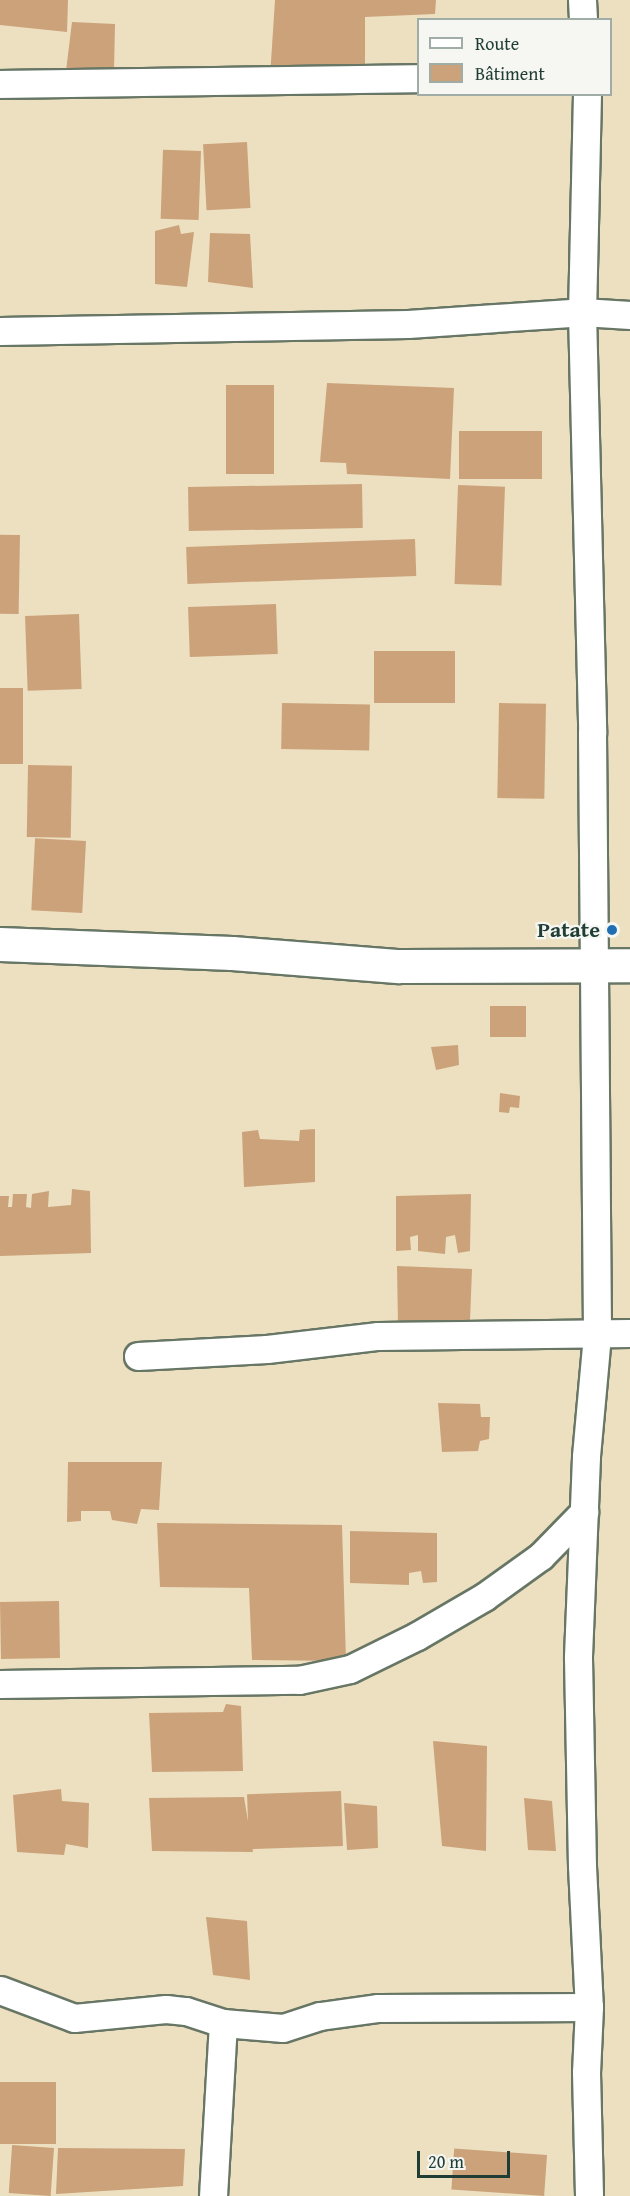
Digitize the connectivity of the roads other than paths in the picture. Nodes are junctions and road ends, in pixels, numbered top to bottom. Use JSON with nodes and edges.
{"nodes":[{"id":1,"x":582,"y":0,"type":"edge"},
{"id":2,"x":583,"y":18,"type":"edge"},
{"id":3,"x":417,"y":78,"type":"edge"},
{"id":4,"x":0,"y":84,"type":"edge"},
{"id":5,"x":587,"y":96,"type":"edge"},
{"id":6,"x":582,"y":312,"type":"junction"},
{"id":7,"x":630,"y":315,"type":"edge"},
{"id":8,"x":0,"y":332,"type":"edge"},
{"id":9,"x":0,"y":944,"type":"edge"},
{"id":10,"x":593,"y":965,"type":"junction"},
{"id":11,"x":630,"y":965,"type":"edge"},
{"id":12,"x":630,"y":1333,"type":"edge"},
{"id":13,"x":597,"y":1335,"type":"junction"},
{"id":14,"x":138,"y":1356,"type":"dead end"},
{"id":15,"x":584,"y":1512,"type":"junction"},
{"id":16,"x":0,"y":1684,"type":"edge"},
{"id":17,"x":0,"y":1990,"type":"edge"},
{"id":18,"x":589,"y":2007,"type":"junction"},
{"id":19,"x":223,"y":2023,"type":"junction"},
{"id":20,"x":213,"y":2196,"type":"edge"},
{"id":21,"x":589,"y":2196,"type":"edge"}],
"edges":[{"from":1,"to":2,"type":"street"},
{"from":3,"to":4,"type":"street"},
{"from":5,"to":6,"type":"street"},
{"from":6,"to":7,"type":"street"},
{"from":6,"to":8,"type":"street"},
{"from":6,"to":10,"type":"street"},
{"from":9,"to":10,"type":"street"},
{"from":10,"to":11,"type":"street"},
{"from":10,"to":13,"type":"street"},
{"from":12,"to":13,"type":"street"},
{"from":13,"to":14,"type":"street"},
{"from":13,"to":15,"type":"street"},
{"from":15,"to":16,"type":"street"},
{"from":15,"to":18,"type":"street"},
{"from":17,"to":19,"type":"street"},
{"from":18,"to":19,"type":"street"},
{"from":18,"to":21,"type":"street"},
{"from":19,"to":20,"type":"street"}]}
